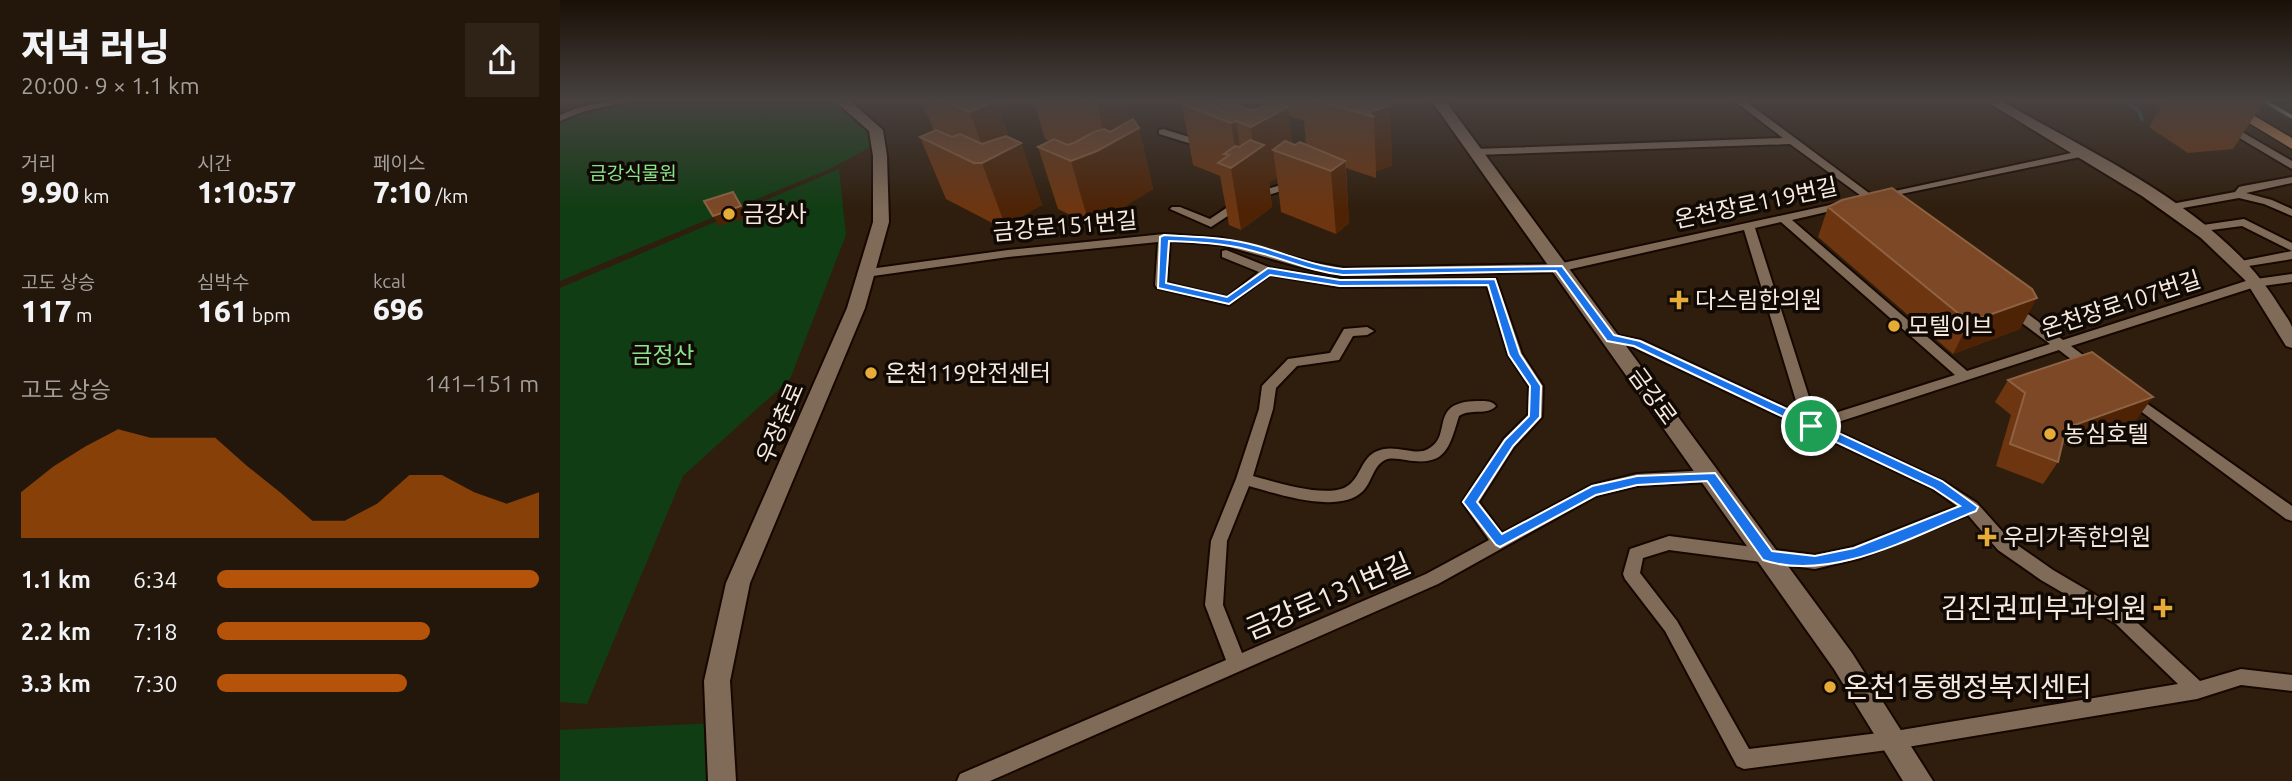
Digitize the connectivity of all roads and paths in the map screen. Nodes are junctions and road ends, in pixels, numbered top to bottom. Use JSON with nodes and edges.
{"nodes":[{"id":1,"x":877,"y":136,"type":"edge"},
{"id":2,"x":1177,"y":136,"type":"edge"},
{"id":3,"x":1463,"y":136,"type":"edge"},
{"id":4,"x":1786,"y":136,"type":"edge"},
{"id":5,"x":2055,"y":136,"type":"edge"},
{"id":6,"x":2244,"y":136,"type":"edge"},
{"id":7,"x":1792,"y":141,"type":"junction"},
{"id":8,"x":1212,"y":148,"type":"edge"},
{"id":9,"x":1474,"y":152,"type":"junction"},
{"id":10,"x":2085,"y":153,"type":"junction"},
{"id":11,"x":2292,"y":166,"type":"edge"},
{"id":12,"x":1304,"y":174,"type":"edge"},
{"id":13,"x":2292,"y":180,"type":"edge"},
{"id":14,"x":2239,"y":195,"type":"junction"},
{"id":15,"x":1870,"y":200,"type":"junction"},
{"id":16,"x":2166,"y":208,"type":"junction"},
{"id":17,"x":1175,"y":209,"type":"dead end"},
{"id":18,"x":2292,"y":213,"type":"edge"},
{"id":19,"x":1891,"y":216,"type":"edge"},
{"id":20,"x":1784,"y":219,"type":"junction"},
{"id":21,"x":1749,"y":226,"type":"junction"},
{"id":22,"x":2196,"y":229,"type":"junction"},
{"id":23,"x":1164,"y":237,"type":"junction"},
{"id":24,"x":2292,"y":248,"type":"edge"},
{"id":25,"x":1226,"y":254,"type":"dead end"},
{"id":26,"x":2292,"y":255,"type":"edge"},
{"id":27,"x":2240,"y":265,"type":"junction"},
{"id":28,"x":1558,"y":268,"type":"junction"},
{"id":29,"x":1268,"y":271,"type":"junction"},
{"id":30,"x":866,"y":273,"type":"junction"},
{"id":31,"x":2292,"y":278,"type":"edge"},
{"id":32,"x":2253,"y":283,"type":"junction"},
{"id":33,"x":1998,"y":297,"type":"edge"},
{"id":34,"x":2274,"y":314,"type":"junction"},
{"id":35,"x":2292,"y":316,"type":"edge"},
{"id":36,"x":1367,"y":331,"type":"dead end"},
{"id":37,"x":1611,"y":338,"type":"junction"},
{"id":38,"x":2292,"y":342,"type":"edge"},
{"id":39,"x":2061,"y":346,"type":"junction"},
{"id":40,"x":1965,"y":376,"type":"junction"},
{"id":41,"x":1489,"y":406,"type":"dead end"},
{"id":42,"x":1811,"y":426,"type":"junction"},
{"id":43,"x":1710,"y":476,"type":"junction"},
{"id":44,"x":1244,"y":480,"type":"junction"},
{"id":45,"x":1971,"y":507,"type":"junction"},
{"id":46,"x":2292,"y":515,"type":"edge"},
{"id":47,"x":1500,"y":542,"type":"junction"},
{"id":48,"x":1768,"y":556,"type":"junction"},
{"id":49,"x":1237,"y":664,"type":"junction"},
{"id":50,"x":2292,"y":682,"type":"edge"},
{"id":51,"x":2197,"y":690,"type":"junction"},
{"id":52,"x":1895,"y":740,"type":"junction"},
{"id":53,"x":722,"y":781,"type":"edge"},
{"id":54,"x":967,"y":781,"type":"edge"},
{"id":55,"x":1919,"y":781,"type":"edge"}],
"edges":[{"from":1,"to":30,"type":"street","name":"우장춘로"},
{"from":2,"to":8,"type":"street"},
{"from":3,"to":9,"type":"street","name":"금강로"},
{"from":4,"to":7,"type":"street"},
{"from":5,"to":10,"type":"street"},
{"from":6,"to":11,"type":"street"},
{"from":7,"to":9,"type":"street"},
{"from":7,"to":15,"type":"street"},
{"from":9,"to":28,"type":"street","name":"금강로"},
{"from":10,"to":15,"type":"street","name":"온천장로119번길"},
{"from":10,"to":16,"type":"street"},
{"from":12,"to":17,"type":"street"},
{"from":13,"to":14,"type":"street"},
{"from":14,"to":16,"type":"street"},
{"from":14,"to":18,"type":"street"},
{"from":15,"to":19,"type":"street"},
{"from":15,"to":20,"type":"street","name":"온천장로119번길"},
{"from":16,"to":22,"type":"street"},
{"from":20,"to":21,"type":"street","name":"온천장로119번길"},
{"from":20,"to":40,"type":"street"},
{"from":21,"to":28,"type":"street","name":"온천장로119번길"},
{"from":21,"to":42,"type":"street"},
{"from":22,"to":24,"type":"street"},
{"from":22,"to":27,"type":"street"},
{"from":23,"to":28,"type":"street","name":"금강로151번길"},
{"from":23,"to":29,"type":"street"},
{"from":23,"to":30,"type":"street","name":"금강로151번길"},
{"from":25,"to":29,"type":"street"},
{"from":26,"to":27,"type":"street"},
{"from":27,"to":32,"type":"street"},
{"from":28,"to":37,"type":"street","name":"금강로"},
{"from":29,"to":47,"type":"street"},
{"from":30,"to":53,"type":"street","name":"우장춘로"},
{"from":31,"to":32,"type":"street","name":"온천장로107번길"},
{"from":32,"to":34,"type":"street"},
{"from":32,"to":39,"type":"street","name":"온천장로107번길"},
{"from":33,"to":39,"type":"street"},
{"from":34,"to":35,"type":"street"},
{"from":34,"to":38,"type":"street"},
{"from":36,"to":44,"type":"street"},
{"from":37,"to":42,"type":"street"},
{"from":37,"to":43,"type":"street","name":"금강로"},
{"from":39,"to":40,"type":"street","name":"온천장로107번길"},
{"from":39,"to":46,"type":"street"},
{"from":40,"to":42,"type":"street","name":"온천장로107번길"},
{"from":41,"to":44,"type":"street"},
{"from":42,"to":45,"type":"street"},
{"from":43,"to":47,"type":"street","name":"금강로131번길"},
{"from":43,"to":48,"type":"street","name":"금강로"},
{"from":44,"to":49,"type":"street"},
{"from":45,"to":48,"type":"street"},
{"from":45,"to":51,"type":"street"},
{"from":47,"to":49,"type":"street","name":"금강로131번길"},
{"from":48,"to":52,"type":"street","name":"금강로"},
{"from":48,"to":52,"type":"street"},
{"from":49,"to":54,"type":"street","name":"금강로131번길"},
{"from":50,"to":51,"type":"street"},
{"from":51,"to":52,"type":"street"},
{"from":52,"to":55,"type":"street","name":"금강로"}]}
